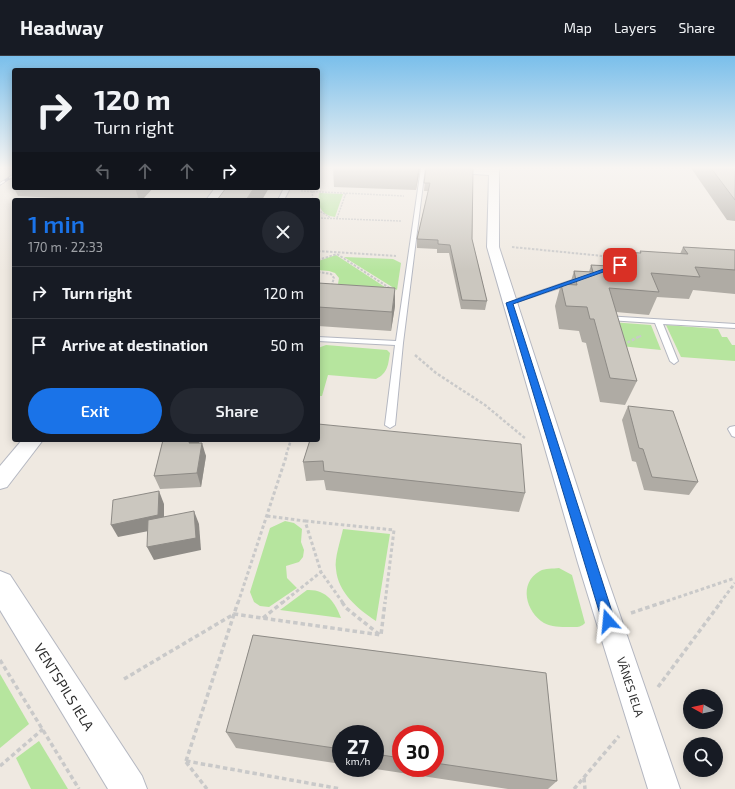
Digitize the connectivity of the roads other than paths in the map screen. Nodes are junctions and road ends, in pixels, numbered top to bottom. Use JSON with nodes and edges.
{"nodes":[{"id":1,"x":418,"y":202,"type":"edge"},
{"id":2,"x":494,"y":202,"type":"edge"},
{"id":3,"x":641,"y":259,"type":"edge"},
{"id":4,"x":605,"y":270,"type":"edge"},
{"id":5,"x":590,"y":275,"type":"edge"},
{"id":6,"x":510,"y":303,"type":"junction"},
{"id":7,"x":659,"y":323,"type":"junction"},
{"id":8,"x":735,"y":326,"type":"edge"},
{"id":9,"x":320,"y":339,"type":"edge"},
{"id":10,"x":399,"y":342,"type":"junction"},
{"id":11,"x":617,"y":348,"type":"edge"},
{"id":12,"x":674,"y":361,"type":"dead end"},
{"id":13,"x":390,"y":425,"type":"dead end"},
{"id":14,"x":735,"y":429,"type":"edge"},
{"id":15,"x":735,"y":434,"type":"edge"},
{"id":16,"x":31,"y":442,"type":"edge"},
{"id":17,"x":0,"y":481,"type":"edge"},
{"id":18,"x":0,"y":584,"type":"edge"},
{"id":19,"x":129,"y":789,"type":"edge"},
{"id":20,"x":664,"y":789,"type":"edge"}],
"edges":[{"from":1,"to":10,"type":"lane"},
{"from":2,"to":6,"type":"street","name":"VĀNES IELA"},
{"from":3,"to":4,"type":"lane"},
{"from":5,"to":6,"type":"lane"},
{"from":6,"to":20,"type":"street","name":"VĀNES IELA"},
{"from":7,"to":8,"type":"lane"},
{"from":7,"to":11,"type":"lane"},
{"from":7,"to":12,"type":"lane"},
{"from":9,"to":10,"type":"lane"},
{"from":10,"to":13,"type":"lane"},
{"from":14,"to":15,"type":"lane"},
{"from":16,"to":17,"type":"street"},
{"from":18,"to":19,"type":"street","name":"VENTSPILS IELA"}]}
